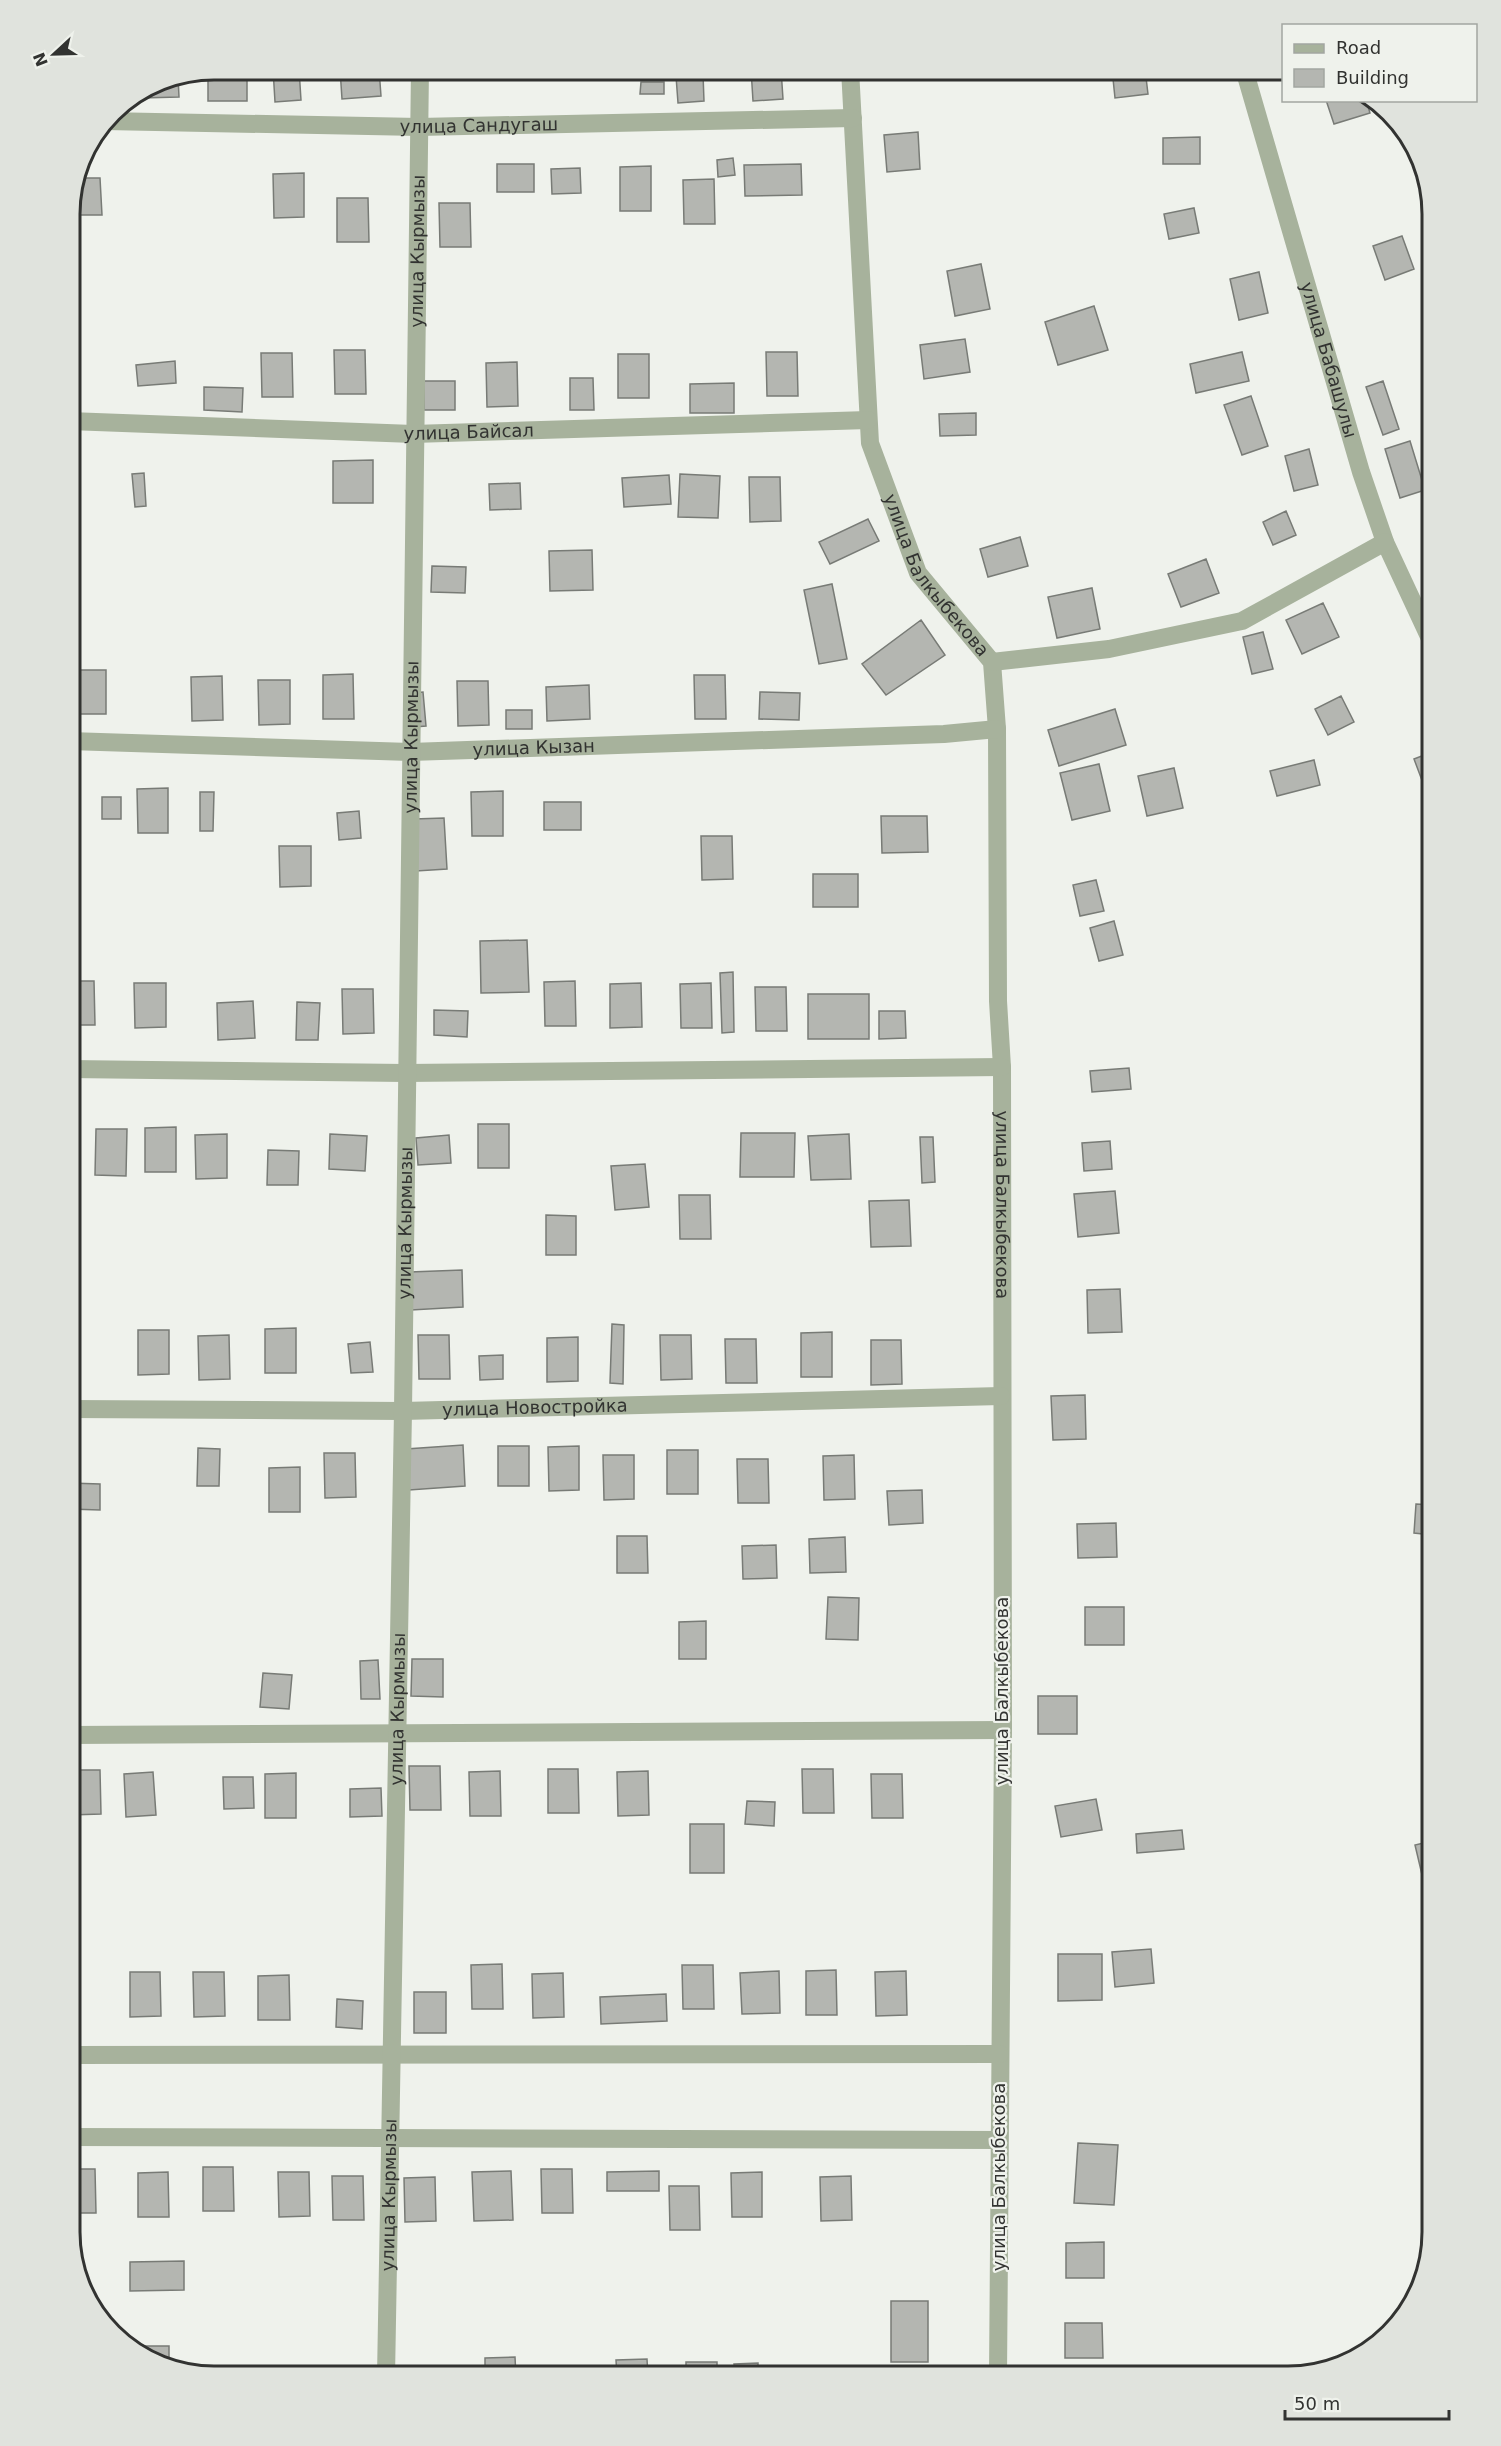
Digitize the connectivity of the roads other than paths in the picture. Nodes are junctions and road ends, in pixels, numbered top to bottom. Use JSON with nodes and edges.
{"nodes":[{"id":1,"x":420,"y":80,"type":"edge"},
{"id":2,"x":851,"y":80,"type":"edge"},
{"id":3,"x":1247,"y":80,"type":"edge"},
{"id":4,"x":853,"y":118,"type":"junction"},
{"id":5,"x":117,"y":121,"type":"edge"},
{"id":6,"x":419,"y":127,"type":"junction"},
{"id":7,"x":868,"y":420,"type":"junction"},
{"id":8,"x":80,"y":421,"type":"edge"},
{"id":9,"x":413,"y":434,"type":"junction"},
{"id":10,"x":1385,"y":542,"type":"junction"},
{"id":11,"x":1422,"y":622,"type":"edge"},
{"id":12,"x":992,"y":662,"type":"junction"},
{"id":13,"x":997,"y":729,"type":"junction"},
{"id":14,"x":80,"y":741,"type":"edge"},
{"id":15,"x":410,"y":752,"type":"junction"},
{"id":16,"x":1002,"y":1067,"type":"junction"},
{"id":17,"x":80,"y":1069,"type":"edge"},
{"id":18,"x":405,"y":1073,"type":"junction"},
{"id":19,"x":1001,"y":1396,"type":"junction"},
{"id":20,"x":80,"y":1409,"type":"edge"},
{"id":21,"x":403,"y":1411,"type":"junction"},
{"id":22,"x":1003,"y":1730,"type":"junction"},
{"id":23,"x":398,"y":1734,"type":"junction"},
{"id":24,"x":80,"y":1735,"type":"edge"},
{"id":25,"x":1000,"y":2054,"type":"junction"},
{"id":26,"x":80,"y":2055,"type":"edge"},
{"id":27,"x":391,"y":2055,"type":"junction"},
{"id":28,"x":80,"y":2137,"type":"edge"},
{"id":29,"x":390,"y":2139,"type":"junction"},
{"id":30,"x":999,"y":2140,"type":"junction"},
{"id":31,"x":386,"y":2366,"type":"edge"},
{"id":32,"x":998,"y":2366,"type":"edge"}],
"edges":[{"from":1,"to":6,"type":"street","name":"улица Кырмызы"},
{"from":2,"to":4,"type":"street","name":"улица Балкыбекова"},
{"from":3,"to":10,"type":"street","name":"улица Бабашулы"},
{"from":4,"to":6,"type":"street","name":"улица Сандугаш"},
{"from":4,"to":7,"type":"street","name":"улица Балкыбекова"},
{"from":5,"to":6,"type":"street","name":"улица Сандугаш"},
{"from":6,"to":9,"type":"street","name":"улица Кырмызы"},
{"from":7,"to":9,"type":"street","name":"улица Байсал"},
{"from":7,"to":12,"type":"street","name":"улица Балкыбекова"},
{"from":8,"to":9,"type":"street","name":"улица Байсал"},
{"from":9,"to":15,"type":"street","name":"улица Кырмызы"},
{"from":10,"to":11,"type":"street","name":"улица Бабашулы"},
{"from":10,"to":12,"type":"street"},
{"from":12,"to":13,"type":"street","name":"улица Балкыбекова"},
{"from":13,"to":15,"type":"street","name":"улица Кызан"},
{"from":13,"to":16,"type":"street","name":"улица Балкыбекова"},
{"from":14,"to":15,"type":"street","name":"улица Кызан"},
{"from":15,"to":18,"type":"street","name":"улица Кырмызы"},
{"from":16,"to":18,"type":"street"},
{"from":16,"to":19,"type":"street","name":"улица Балкыбекова"},
{"from":17,"to":18,"type":"street"},
{"from":18,"to":21,"type":"street","name":"улица Кырмызы"},
{"from":19,"to":21,"type":"street","name":"улица Новостройка"},
{"from":19,"to":22,"type":"street","name":"улица Балкыбекова"},
{"from":20,"to":21,"type":"street","name":"улица Новостройка"},
{"from":21,"to":23,"type":"street","name":"улица Кырмызы"},
{"from":22,"to":23,"type":"street"},
{"from":22,"to":25,"type":"street","name":"улица Балкыбекова"},
{"from":23,"to":24,"type":"street"},
{"from":23,"to":27,"type":"street","name":"улица Кырмызы"},
{"from":25,"to":27,"type":"street"},
{"from":25,"to":30,"type":"street","name":"улица Балкыбекова"},
{"from":26,"to":27,"type":"street"},
{"from":27,"to":29,"type":"street","name":"улица Кырмызы"},
{"from":28,"to":29,"type":"street"},
{"from":29,"to":30,"type":"street"},
{"from":29,"to":31,"type":"street","name":"улица Кырмызы"},
{"from":30,"to":32,"type":"street","name":"улица Балкыбекова"}]}
